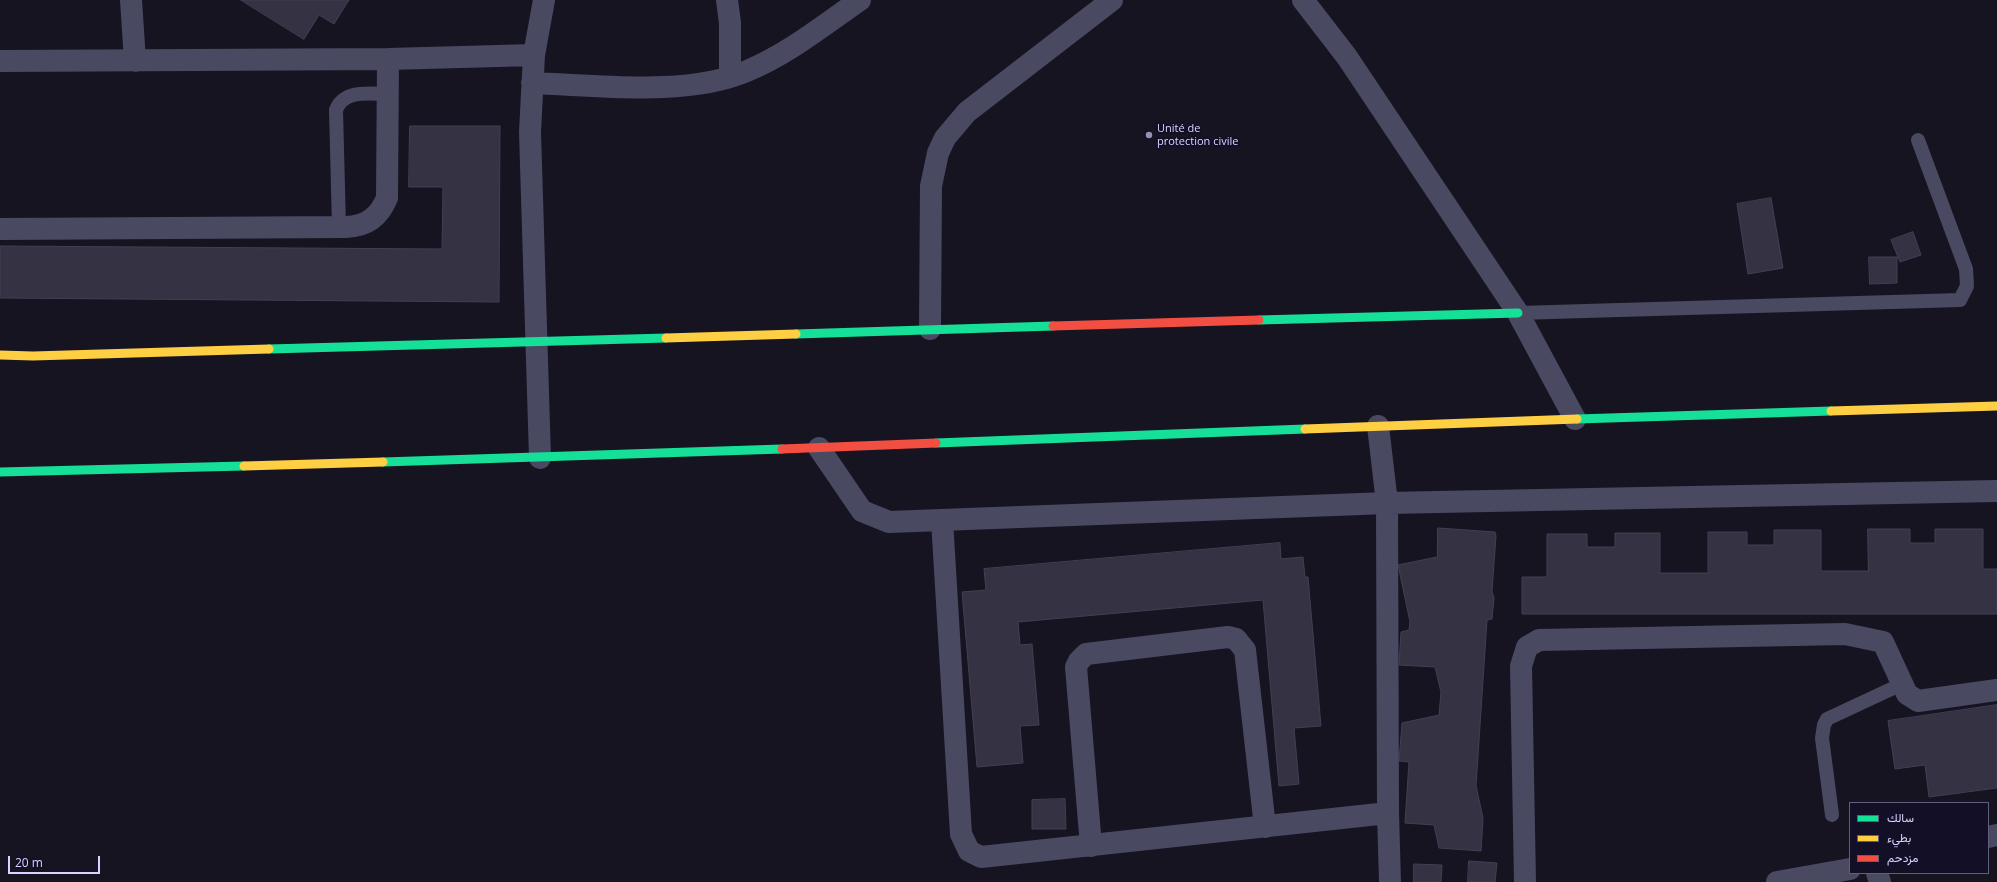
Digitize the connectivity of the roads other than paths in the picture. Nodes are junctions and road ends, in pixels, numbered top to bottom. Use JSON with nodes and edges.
{"nodes":[{"id":1,"x":131,"y":0,"type":"edge"},
{"id":2,"x":544,"y":0,"type":"edge"},
{"id":3,"x":727,"y":0,"type":"edge"},
{"id":4,"x":860,"y":0,"type":"edge"},
{"id":5,"x":1112,"y":0,"type":"edge"},
{"id":6,"x":1303,"y":0,"type":"edge"},
{"id":7,"x":534,"y":54,"type":"junction"},
{"id":8,"x":388,"y":59,"type":"junction"},
{"id":9,"x":0,"y":61,"type":"edge"},
{"id":10,"x":136,"y":61,"type":"junction"},
{"id":11,"x":730,"y":77,"type":"junction"},
{"id":12,"x":532,"y":83,"type":"junction"},
{"id":13,"x":388,"y":94,"type":"junction"},
{"id":14,"x":1918,"y":140,"type":"dead end"},
{"id":15,"x":339,"y":228,"type":"junction"},
{"id":16,"x":0,"y":229,"type":"edge"},
{"id":17,"x":1518,"y":313,"type":"junction"},
{"id":18,"x":930,"y":330,"type":"junction"},
{"id":19,"x":535,"y":340,"type":"junction"},
{"id":20,"x":0,"y":355,"type":"edge"},
{"id":21,"x":1997,"y":406,"type":"edge"},
{"id":22,"x":1576,"y":419,"type":"junction"},
{"id":23,"x":1378,"y":426,"type":"junction"},
{"id":24,"x":819,"y":448,"type":"junction"},
{"id":25,"x":540,"y":458,"type":"junction"},
{"id":26,"x":1,"y":472,"type":"edge"},
{"id":27,"x":1997,"y":491,"type":"edge"},
{"id":28,"x":1387,"y":503,"type":"junction"},
{"id":29,"x":942,"y":520,"type":"junction"},
{"id":30,"x":1902,"y":684,"type":"junction"},
{"id":31,"x":1997,"y":690,"type":"edge"},
{"id":32,"x":1388,"y":813,"type":"junction"},
{"id":33,"x":1832,"y":815,"type":"dead end"},
{"id":34,"x":1265,"y":827,"type":"junction"},
{"id":35,"x":1091,"y":846,"type":"junction"},
{"id":36,"x":1849,"y":869,"type":"edge"},
{"id":37,"x":1390,"y":882,"type":"edge"},
{"id":38,"x":1525,"y":882,"type":"edge"},
{"id":39,"x":1777,"y":882,"type":"edge"}],
"edges":[{"from":1,"to":10,"type":"street"},
{"from":2,"to":7,"type":"street"},
{"from":3,"to":11,"type":"street"},
{"from":4,"to":11,"type":"street"},
{"from":5,"to":18,"type":"street"},
{"from":6,"to":17,"type":"street"},
{"from":7,"to":8,"type":"street"},
{"from":7,"to":12,"type":"street"},
{"from":8,"to":10,"type":"street"},
{"from":8,"to":13,"type":"street"},
{"from":9,"to":10,"type":"street"},
{"from":11,"to":12,"type":"street"},
{"from":12,"to":19,"type":"street"},
{"from":13,"to":15,"type":"street"},
{"from":13,"to":15,"type":"lane"},
{"from":14,"to":17,"type":"lane"},
{"from":15,"to":16,"type":"street"},
{"from":17,"to":18,"type":"main road"},
{"from":17,"to":22,"type":"street"},
{"from":18,"to":19,"type":"main road"},
{"from":19,"to":20,"type":"main road"},
{"from":19,"to":25,"type":"street"},
{"from":21,"to":22,"type":"main road"},
{"from":22,"to":23,"type":"main road"},
{"from":23,"to":24,"type":"main road"},
{"from":23,"to":28,"type":"street"},
{"from":24,"to":25,"type":"main road"},
{"from":24,"to":29,"type":"street"},
{"from":25,"to":26,"type":"main road"},
{"from":27,"to":28,"type":"street"},
{"from":28,"to":29,"type":"street"},
{"from":28,"to":32,"type":"street"},
{"from":29,"to":35,"type":"street"},
{"from":30,"to":31,"type":"street"},
{"from":30,"to":33,"type":"lane"},
{"from":30,"to":38,"type":"street"},
{"from":32,"to":34,"type":"street"},
{"from":32,"to":37,"type":"street"},
{"from":34,"to":35,"type":"street"},
{"from":34,"to":35,"type":"street"},
{"from":36,"to":39,"type":"street"}]}
